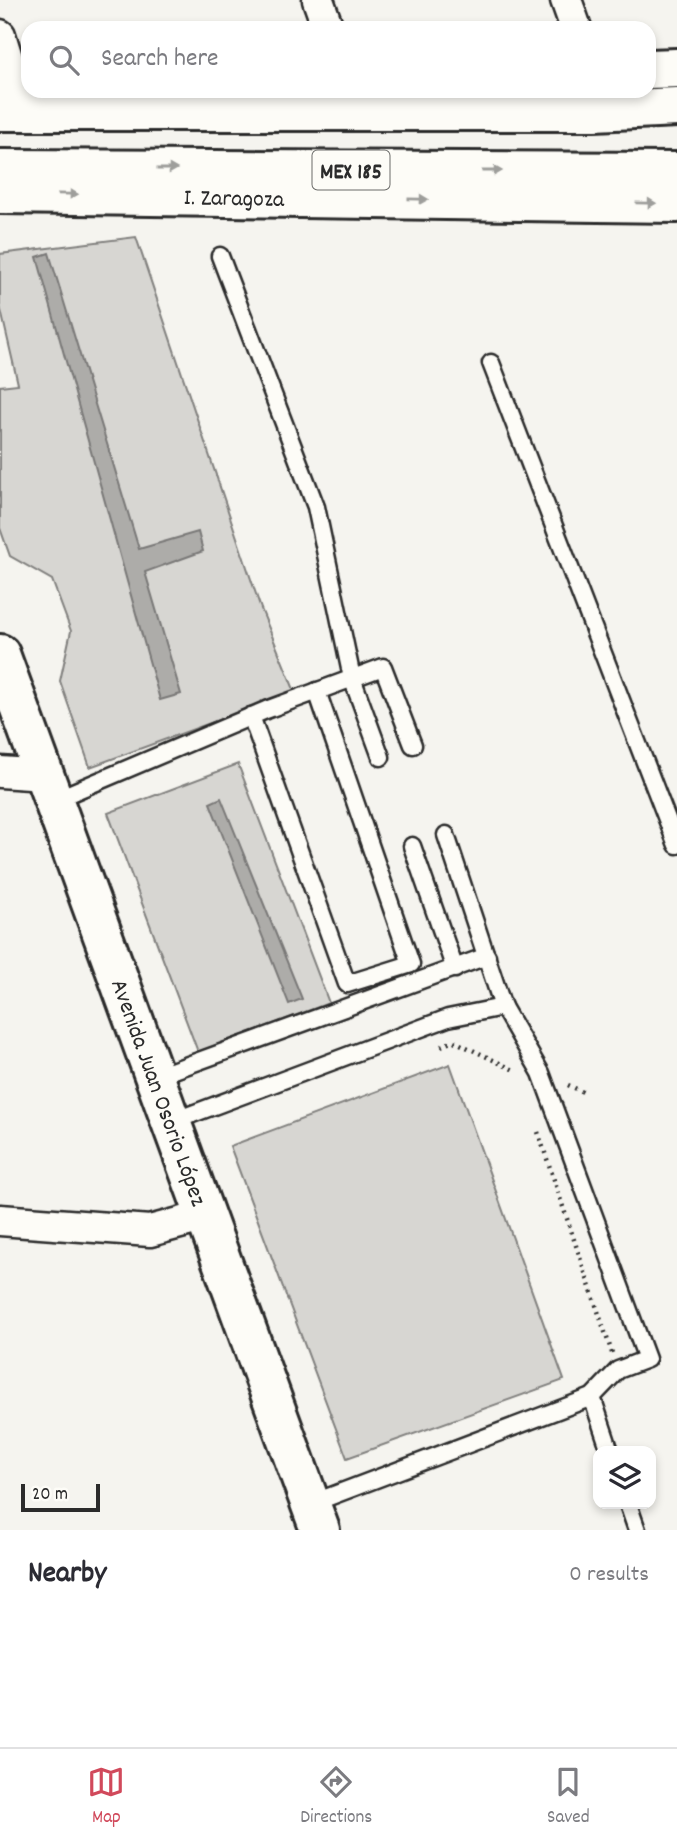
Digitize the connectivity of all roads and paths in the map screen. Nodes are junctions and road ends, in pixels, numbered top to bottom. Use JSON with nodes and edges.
{"nodes":[{"id":1,"x":318,"y":0,"type":"edge"},
{"id":2,"x":566,"y":0,"type":"edge"},
{"id":3,"x":326,"y":21,"type":"edge"},
{"id":4,"x":574,"y":21,"type":"edge"},
{"id":5,"x":0,"y":35,"type":"edge"},
{"id":6,"x":677,"y":68,"type":"edge"},
{"id":7,"x":656,"y":69,"type":"edge"},
{"id":8,"x":13,"y":93,"type":"edge"},
{"id":9,"x":222,"y":98,"type":"edge"},
{"id":10,"x":347,"y":101,"type":"edge"},
{"id":11,"x":593,"y":101,"type":"edge"},
{"id":12,"x":677,"y":107,"type":"edge"},
{"id":13,"x":677,"y":172,"type":"edge"},
{"id":14,"x":8,"y":177,"type":"edge"},
{"id":15,"x":677,"y":203,"type":"edge"},
{"id":16,"x":220,"y":256,"type":"dead end"},
{"id":17,"x":491,"y":363,"type":"dead end"},
{"id":18,"x":0,"y":654,"type":"edge"},
{"id":19,"x":352,"y":678,"type":"junction"},
{"id":20,"x":317,"y":691,"type":"junction"},
{"id":21,"x":8,"y":698,"type":"edge"},
{"id":22,"x":251,"y":716,"type":"junction"},
{"id":23,"x":413,"y":745,"type":"dead end"},
{"id":24,"x":381,"y":757,"type":"dead end"},
{"id":25,"x":0,"y":772,"type":"edge"},
{"id":26,"x":49,"y":788,"type":"junction"},
{"id":27,"x":446,"y":835,"type":"dead end"},
{"id":28,"x":677,"y":845,"type":"edge"},
{"id":29,"x":412,"y":846,"type":"dead end"},
{"id":30,"x":487,"y":956,"type":"junction"},
{"id":31,"x":411,"y":964,"type":"junction"},
{"id":32,"x":455,"y":969,"type":"junction"},
{"id":33,"x":418,"y":982,"type":"junction"},
{"id":34,"x":503,"y":1007,"type":"junction"},
{"id":35,"x":431,"y":1049,"type":"dead end"},
{"id":36,"x":513,"y":1059,"type":"dead end"},
{"id":37,"x":541,"y":1073,"type":"junction"},
{"id":38,"x":155,"y":1077,"type":"junction"},
{"id":39,"x":583,"y":1092,"type":"dead end"},
{"id":40,"x":171,"y":1122,"type":"junction"},
{"id":41,"x":535,"y":1124,"type":"dead end"},
{"id":42,"x":206,"y":1216,"type":"junction"},
{"id":43,"x":0,"y":1220,"type":"edge"},
{"id":44,"x":618,"y":1370,"type":"junction"},
{"id":45,"x":592,"y":1397,"type":"junction"},
{"id":46,"x":608,"y":1446,"type":"edge"},
{"id":47,"x":630,"y":1509,"type":"edge"},
{"id":48,"x":315,"y":1517,"type":"edge"},
{"id":49,"x":636,"y":1530,"type":"edge"}],
"edges":[{"from":1,"to":3,"type":"street"},
{"from":2,"to":4,"type":"street"},
{"from":5,"to":8,"type":"street"},
{"from":6,"to":7,"type":"main road"},
{"from":9,"to":10,"type":"main road"},
{"from":10,"to":11,"type":"main road"},
{"from":11,"to":12,"type":"main road"},
{"from":14,"to":13,"type":"main road","number":"MEX 185","one_way":true},
{"from":14,"to":15,"type":"main road","name":"I. Zaragoza","one_way":true},
{"from":16,"to":19,"type":"lane"},
{"from":17,"to":28,"type":"lane"},
{"from":18,"to":21,"type":"main road","name":"Avenida Juan Osorio López"},
{"from":19,"to":20,"type":"lane"},
{"from":19,"to":23,"type":"lane"},
{"from":19,"to":24,"type":"lane"},
{"from":20,"to":22,"type":"lane"},
{"from":20,"to":31,"type":"lane"},
{"from":21,"to":26,"type":"main road","name":"Avenida Juan Osorio López"},
{"from":22,"to":26,"type":"lane"},
{"from":22,"to":31,"type":"lane"},
{"from":25,"to":26,"type":"street"},
{"from":26,"to":38,"type":"main road","name":"Avenida Juan Osorio López"},
{"from":27,"to":30,"type":"lane"},
{"from":29,"to":32,"type":"lane"},
{"from":30,"to":32,"type":"lane"},
{"from":30,"to":34,"type":"lane"},
{"from":31,"to":33,"type":"lane"},
{"from":32,"to":33,"type":"lane"},
{"from":33,"to":38,"type":"lane"},
{"from":34,"to":37,"type":"lane"},
{"from":34,"to":40,"type":"lane"},
{"from":35,"to":36,"type":"path"},
{"from":37,"to":39,"type":"path"},
{"from":37,"to":44,"type":"lane"},
{"from":38,"to":40,"type":"main road","name":"Avenida Juan Osorio López"},
{"from":40,"to":42,"type":"main road","name":"Avenida Juan Osorio López"},
{"from":41,"to":44,"type":"path"},
{"from":42,"to":43,"type":"street"},
{"from":42,"to":48,"type":"main road","name":"Avenida Juan Osorio López"},
{"from":44,"to":45,"type":"lane"},
{"from":45,"to":46,"type":"lane"},
{"from":45,"to":48,"type":"lane"},
{"from":47,"to":49,"type":"lane"}]}
